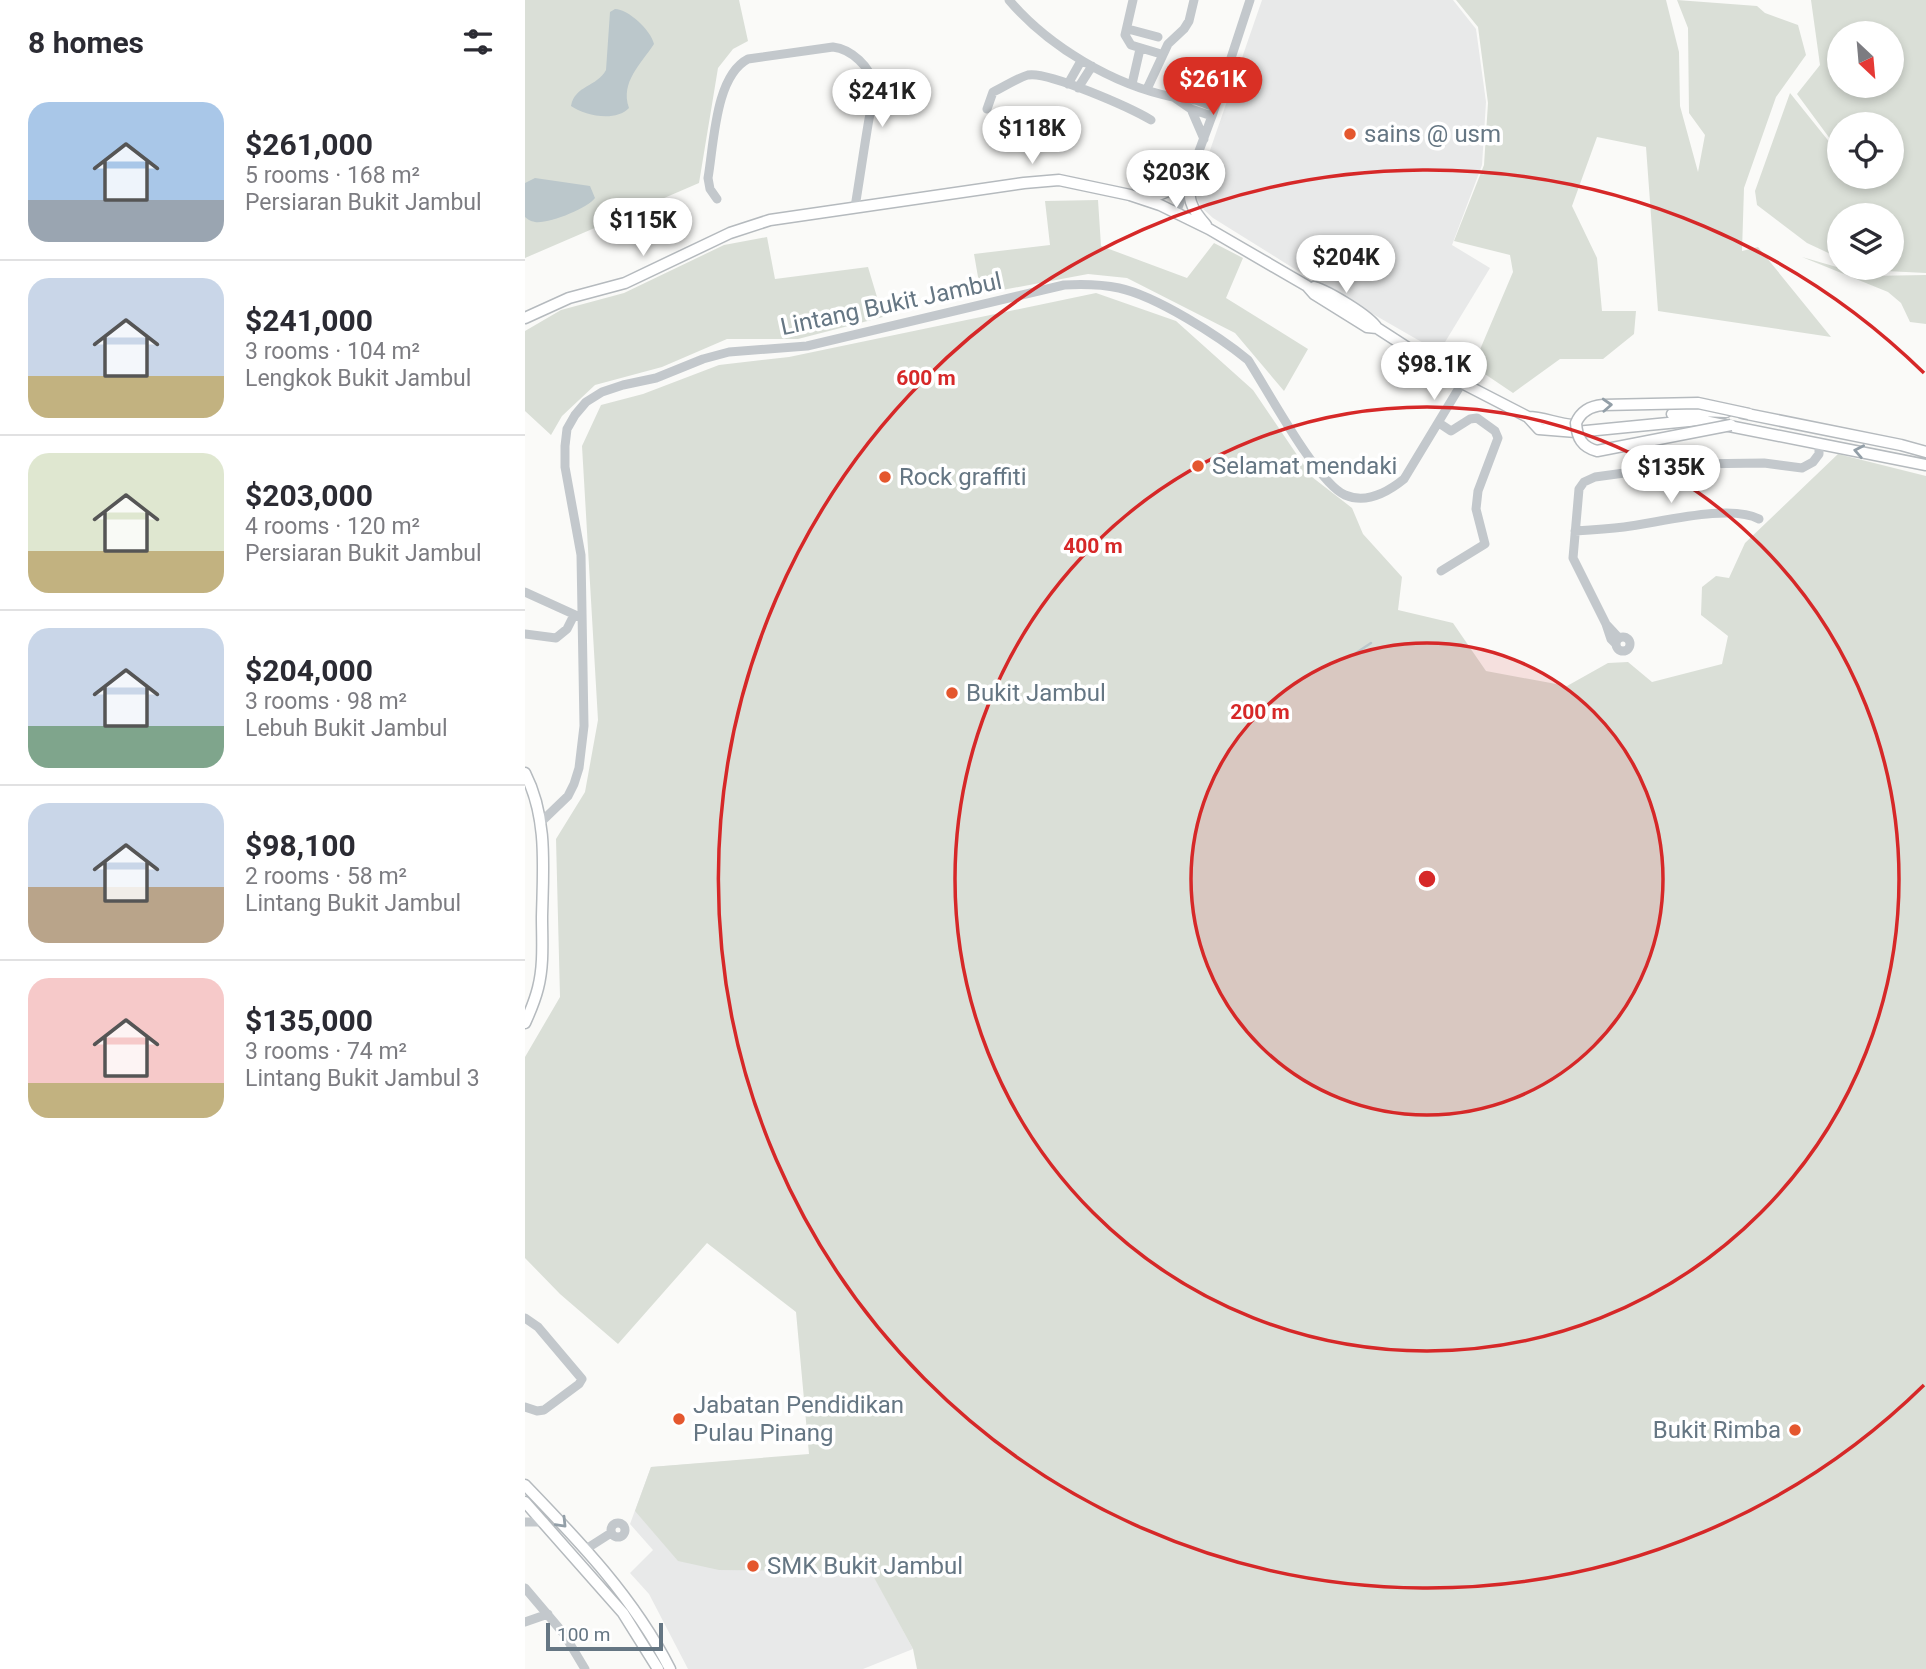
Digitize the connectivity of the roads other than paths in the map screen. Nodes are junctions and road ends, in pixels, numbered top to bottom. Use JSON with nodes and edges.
{"nodes":[{"id":1,"x":1009,"y":0,"type":"edge"},
{"id":2,"x":1133,"y":0,"type":"edge"},
{"id":3,"x":1194,"y":0,"type":"edge"},
{"id":4,"x":1250,"y":0,"type":"edge"},
{"id":5,"x":1128,"y":29,"type":"junction"},
{"id":6,"x":1159,"y":37,"type":"dead end"},
{"id":7,"x":1140,"y":48,"type":"junction"},
{"id":8,"x":1161,"y":54,"type":"junction"},
{"id":9,"x":1081,"y":61,"type":"junction"},
{"id":10,"x":1092,"y":66,"type":"junction"},
{"id":11,"x":1068,"y":84,"type":"junction"},
{"id":12,"x":1132,"y":84,"type":"junction"},
{"id":13,"x":1222,"y":85,"type":"junction"},
{"id":14,"x":1078,"y":88,"type":"junction"},
{"id":15,"x":1147,"y":89,"type":"junction"},
{"id":16,"x":1193,"y":105,"type":"junction"},
{"id":17,"x":987,"y":109,"type":"dead end"},
{"id":18,"x":1213,"y":111,"type":"junction"},
{"id":19,"x":1151,"y":120,"type":"dead end"},
{"id":20,"x":1204,"y":139,"type":"junction"},
{"id":21,"x":1190,"y":174,"type":"junction"},
{"id":22,"x":717,"y":199,"type":"dead end"},
{"id":23,"x":1146,"y":200,"type":"junction"},
{"id":24,"x":855,"y":206,"type":"junction"},
{"id":25,"x":1176,"y":213,"type":"junction"},
{"id":26,"x":1209,"y":229,"type":"junction"},
{"id":27,"x":525,"y":318,"type":"edge"},
{"id":28,"x":1462,"y":383,"type":"junction"},
{"id":29,"x":1749,"y":414,"type":"junction"},
{"id":30,"x":1528,"y":417,"type":"junction"},
{"id":31,"x":1439,"y":423,"type":"junction"},
{"id":32,"x":1731,"y":425,"type":"junction"},
{"id":33,"x":1819,"y":443,"type":"junction"},
{"id":34,"x":1926,"y":452,"type":"edge"},
{"id":35,"x":1926,"y":465,"type":"edge"},
{"id":36,"x":1759,"y":519,"type":"dead end"},
{"id":37,"x":1576,"y":531,"type":"junction"},
{"id":38,"x":1441,"y":572,"type":"dead end"},
{"id":39,"x":525,"y":592,"type":"edge"},
{"id":40,"x":578,"y":616,"type":"junction"},
{"id":41,"x":525,"y":634,"type":"edge"},
{"id":42,"x":1617,"y":641,"type":"dead end"},
{"id":43,"x":525,"y":773,"type":"edge"},
{"id":44,"x":541,"y":822,"type":"junction"},
{"id":45,"x":525,"y":1023,"type":"edge"},
{"id":46,"x":525,"y":1318,"type":"edge"},
{"id":47,"x":525,"y":1407,"type":"edge"},
{"id":48,"x":525,"y":1485,"type":"edge"},
{"id":49,"x":525,"y":1502,"type":"edge"},
{"id":50,"x":525,"y":1522,"type":"edge"},
{"id":51,"x":544,"y":1522,"type":"junction"},
{"id":52,"x":611,"y":1533,"type":"dead end"},
{"id":53,"x":586,"y":1549,"type":"junction"},
{"id":54,"x":525,"y":1588,"type":"edge"},
{"id":55,"x":548,"y":1614,"type":"junction"},
{"id":56,"x":525,"y":1622,"type":"edge"},
{"id":57,"x":585,"y":1669,"type":"edge"},
{"id":58,"x":658,"y":1669,"type":"edge"},
{"id":59,"x":670,"y":1669,"type":"edge"}],
"edges":[{"from":1,"to":9,"type":"street"},
{"from":2,"to":5,"type":"street"},
{"from":3,"to":8,"type":"street"},
{"from":4,"to":13,"type":"street"},
{"from":5,"to":6,"type":"street"},
{"from":5,"to":7,"type":"street"},
{"from":7,"to":8,"type":"street"},
{"from":7,"to":12,"type":"street"},
{"from":8,"to":15,"type":"street"},
{"from":9,"to":10,"type":"street"},
{"from":9,"to":11,"type":"street"},
{"from":10,"to":12,"type":"street"},
{"from":10,"to":14,"type":"street"},
{"from":11,"to":14,"type":"street"},
{"from":11,"to":17,"type":"street"},
{"from":12,"to":15,"type":"street"},
{"from":13,"to":16,"type":"street"},
{"from":13,"to":18,"type":"street"},
{"from":14,"to":19,"type":"street"},
{"from":15,"to":16,"type":"street"},
{"from":16,"to":18,"type":"street"},
{"from":16,"to":20,"type":"street"},
{"from":18,"to":20,"type":"street"},
{"from":20,"to":21,"type":"street"},
{"from":21,"to":23,"type":"main road"},
{"from":21,"to":25,"type":"street"},
{"from":21,"to":26,"type":"main road"},
{"from":22,"to":24,"type":"street"},
{"from":23,"to":24,"type":"main road"},
{"from":23,"to":25,"type":"main road"},
{"from":24,"to":27,"type":"main road"},
{"from":25,"to":26,"type":"main road"},
{"from":26,"to":28,"type":"main road"},
{"from":28,"to":30,"type":"main road"},
{"from":28,"to":31,"type":"street","name":"Lintang Bukit Jambul"},
{"from":29,"to":30,"type":"main road"},
{"from":32,"to":29,"type":"main road","one_way":true,"bridge":true},
{"from":29,"to":34,"type":"main road"},
{"from":30,"to":32,"type":"main road"},
{"from":31,"to":38,"type":"street"},
{"from":31,"to":40,"type":"street","name":"Lintang Bukit Jambul"},
{"from":32,"to":33,"type":"main road"},
{"from":35,"to":33,"type":"main road","one_way":true},
{"from":33,"to":37,"type":"street"},
{"from":36,"to":37,"type":"street"},
{"from":37,"to":42,"type":"street"},
{"from":39,"to":40,"type":"street"},
{"from":40,"to":41,"type":"street"},
{"from":40,"to":44,"type":"street","name":"Lintang Bukit Jambul"},
{"from":43,"to":44,"type":"main road"},
{"from":44,"to":45,"type":"main road"},
{"from":46,"to":47,"type":"street"},
{"from":48,"to":53,"type":"main road","one_way":true},
{"from":49,"to":51,"type":"main road"},
{"from":50,"to":51,"type":"street"},
{"from":51,"to":58,"type":"main road"},
{"from":52,"to":53,"type":"street"},
{"from":53,"to":59,"type":"main road"},
{"from":54,"to":55,"type":"street"},
{"from":55,"to":56,"type":"street"},
{"from":55,"to":57,"type":"street"}]}
